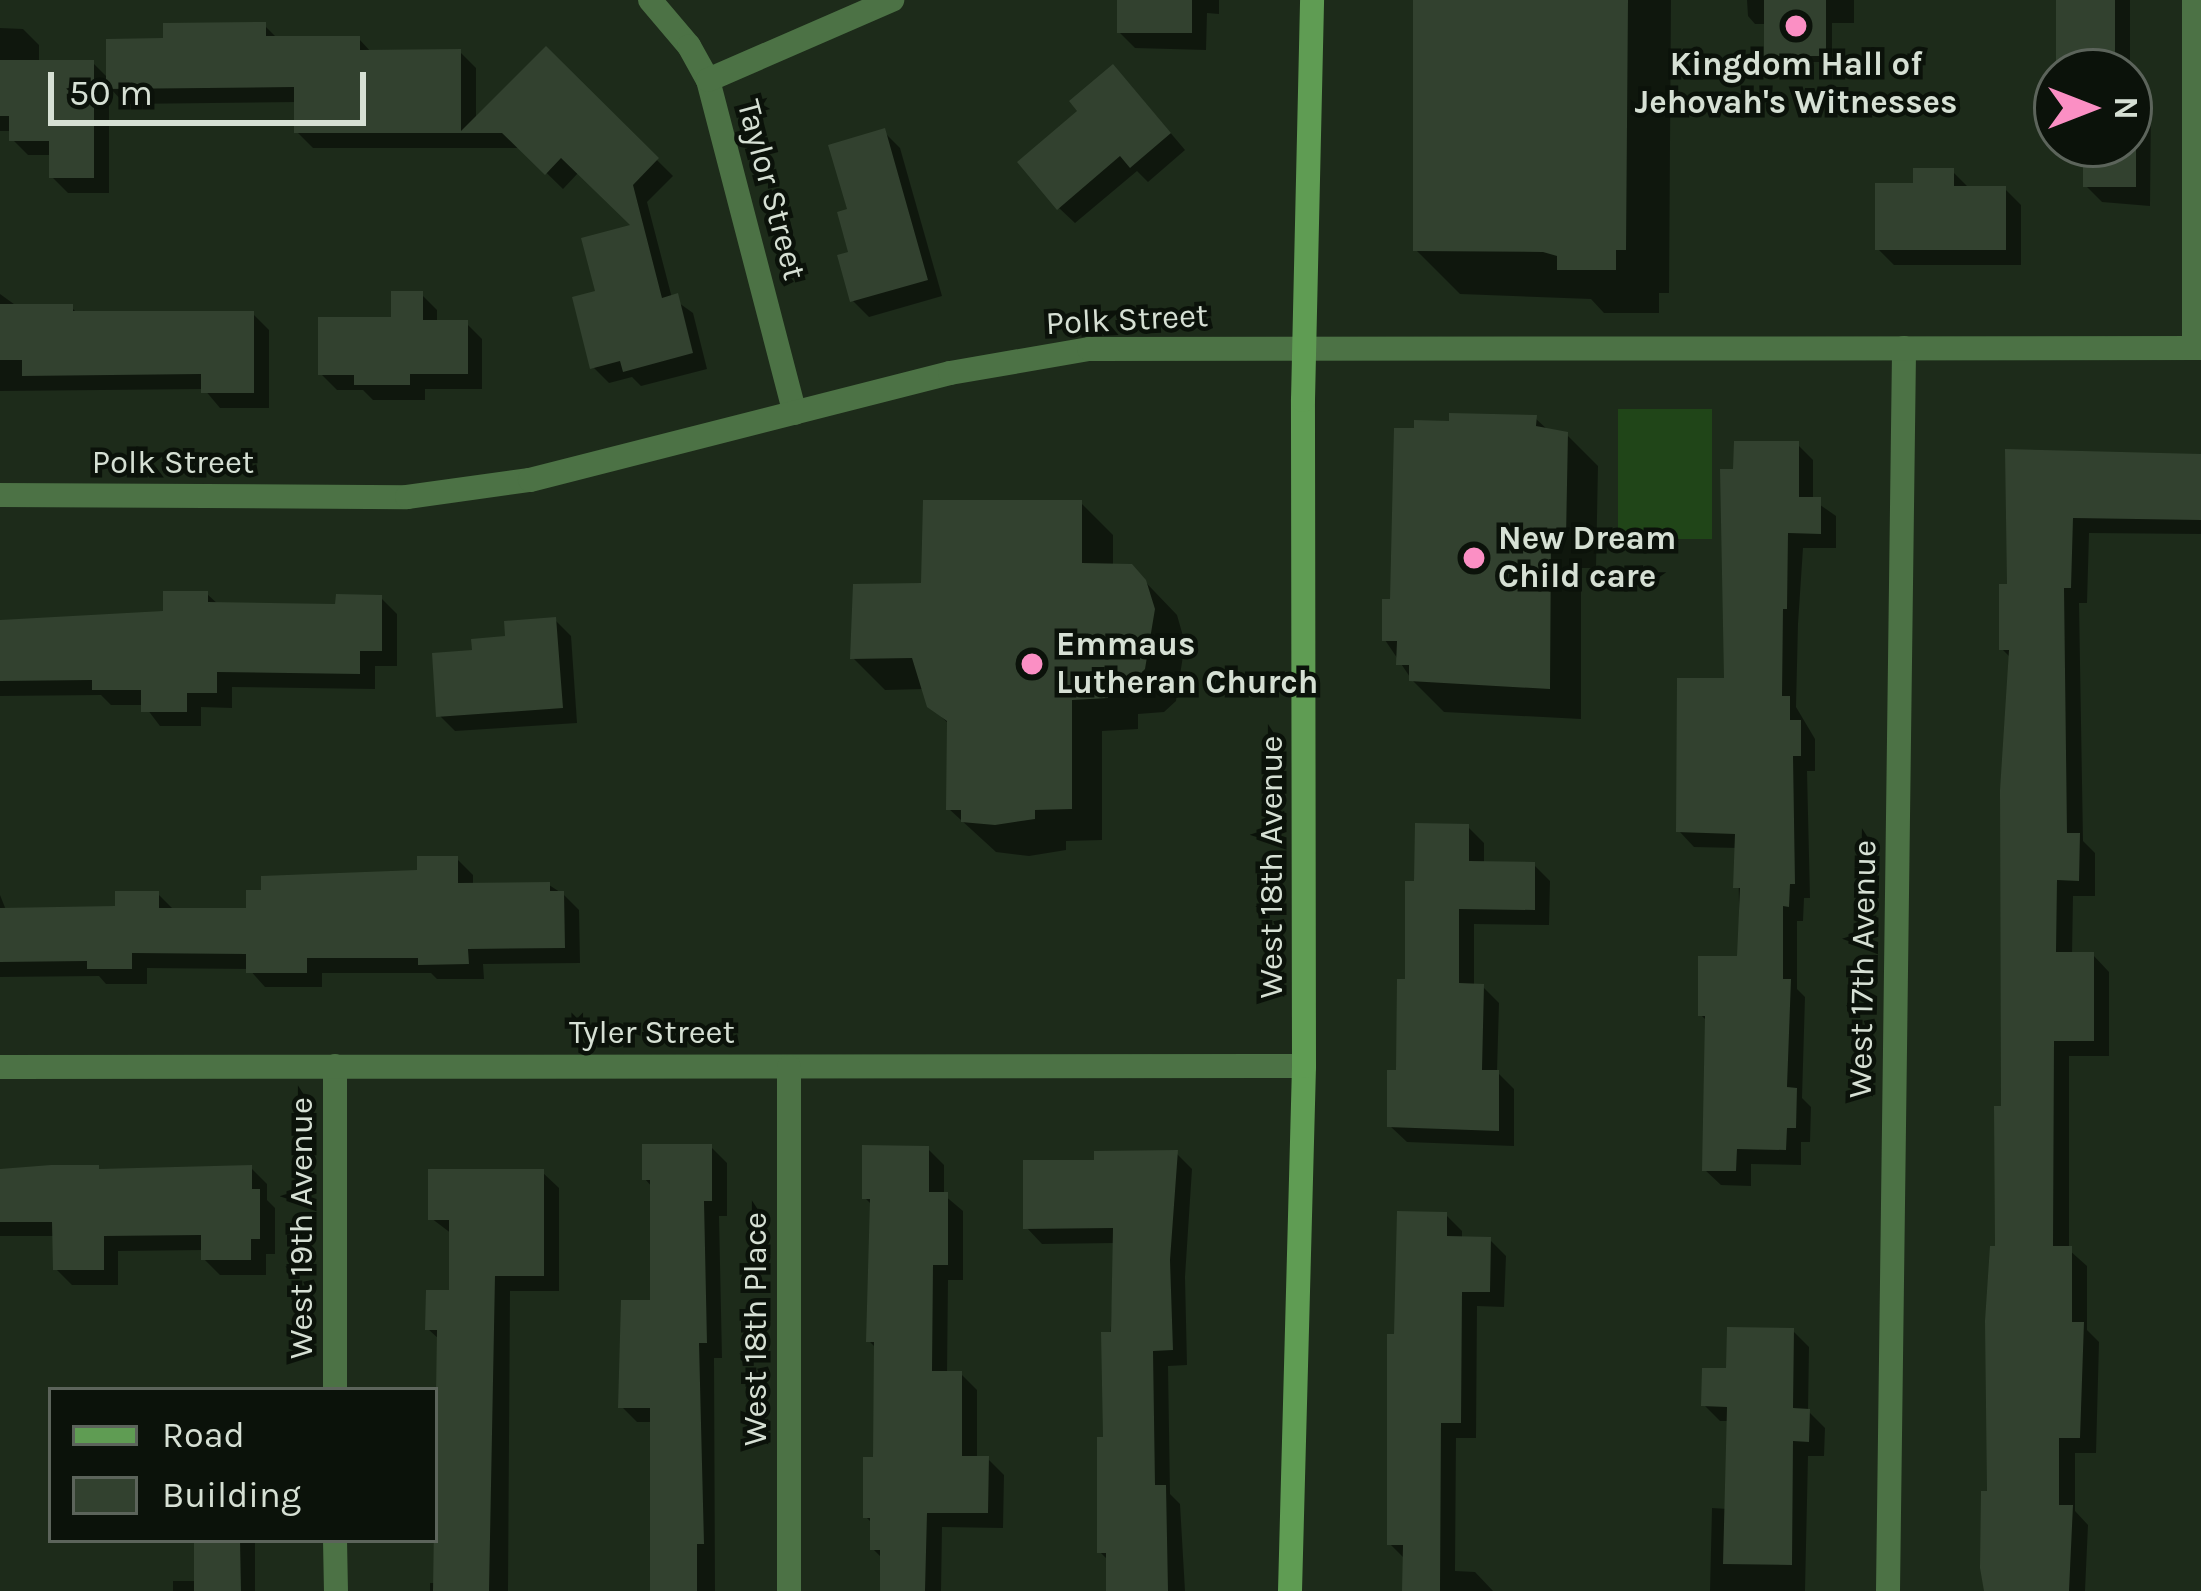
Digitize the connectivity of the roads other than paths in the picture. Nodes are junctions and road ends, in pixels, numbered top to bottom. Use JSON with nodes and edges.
{"nodes":[{"id":1,"x":650,"y":0,"type":"edge"},
{"id":2,"x":892,"y":0,"type":"edge"},
{"id":3,"x":1312,"y":0,"type":"edge"},
{"id":4,"x":2194,"y":0,"type":"edge"},
{"id":5,"x":708,"y":80,"type":"junction"},
{"id":6,"x":1904,"y":348,"type":"junction"},
{"id":7,"x":2198,"y":348,"type":"edge"},
{"id":8,"x":1304,"y":349,"type":"junction"},
{"id":9,"x":795,"y":413,"type":"junction"},
{"id":10,"x":0,"y":496,"type":"edge"},
{"id":11,"x":0,"y":1066,"type":"edge"},
{"id":12,"x":335,"y":1066,"type":"junction"},
{"id":13,"x":1304,"y":1066,"type":"junction"},
{"id":14,"x":789,"y":1067,"type":"junction"},
{"id":15,"x":335,"y":1387,"type":"edge"},
{"id":16,"x":335,"y":1543,"type":"edge"},
{"id":17,"x":336,"y":1591,"type":"edge"},
{"id":18,"x":789,"y":1591,"type":"edge"},
{"id":19,"x":1290,"y":1591,"type":"edge"},
{"id":20,"x":1888,"y":1591,"type":"edge"}],
"edges":[{"from":1,"to":5,"type":"street","name":"Taylor Street"},
{"from":2,"to":5,"type":"street"},
{"from":3,"to":8,"type":"main road","name":"West 18th Avenue"},
{"from":4,"to":7,"type":"street"},
{"from":5,"to":9,"type":"street","name":"Taylor Street"},
{"from":6,"to":7,"type":"street","name":"Polk Street"},
{"from":6,"to":8,"type":"street","name":"Polk Street"},
{"from":6,"to":20,"type":"street","name":"West 17th Avenue"},
{"from":8,"to":9,"type":"street","name":"Polk Street"},
{"from":8,"to":13,"type":"main road","name":"West 18th Avenue"},
{"from":9,"to":10,"type":"street","name":"Polk Street"},
{"from":11,"to":12,"type":"street","name":"Tyler Street"},
{"from":12,"to":14,"type":"street","name":"Tyler Street"},
{"from":12,"to":15,"type":"street","name":"West 19th Avenue"},
{"from":13,"to":14,"type":"street","name":"Tyler Street"},
{"from":13,"to":19,"type":"main road","name":"West 18th Avenue"},
{"from":14,"to":18,"type":"street","name":"West 18th Place"},
{"from":16,"to":17,"type":"street"}]}
